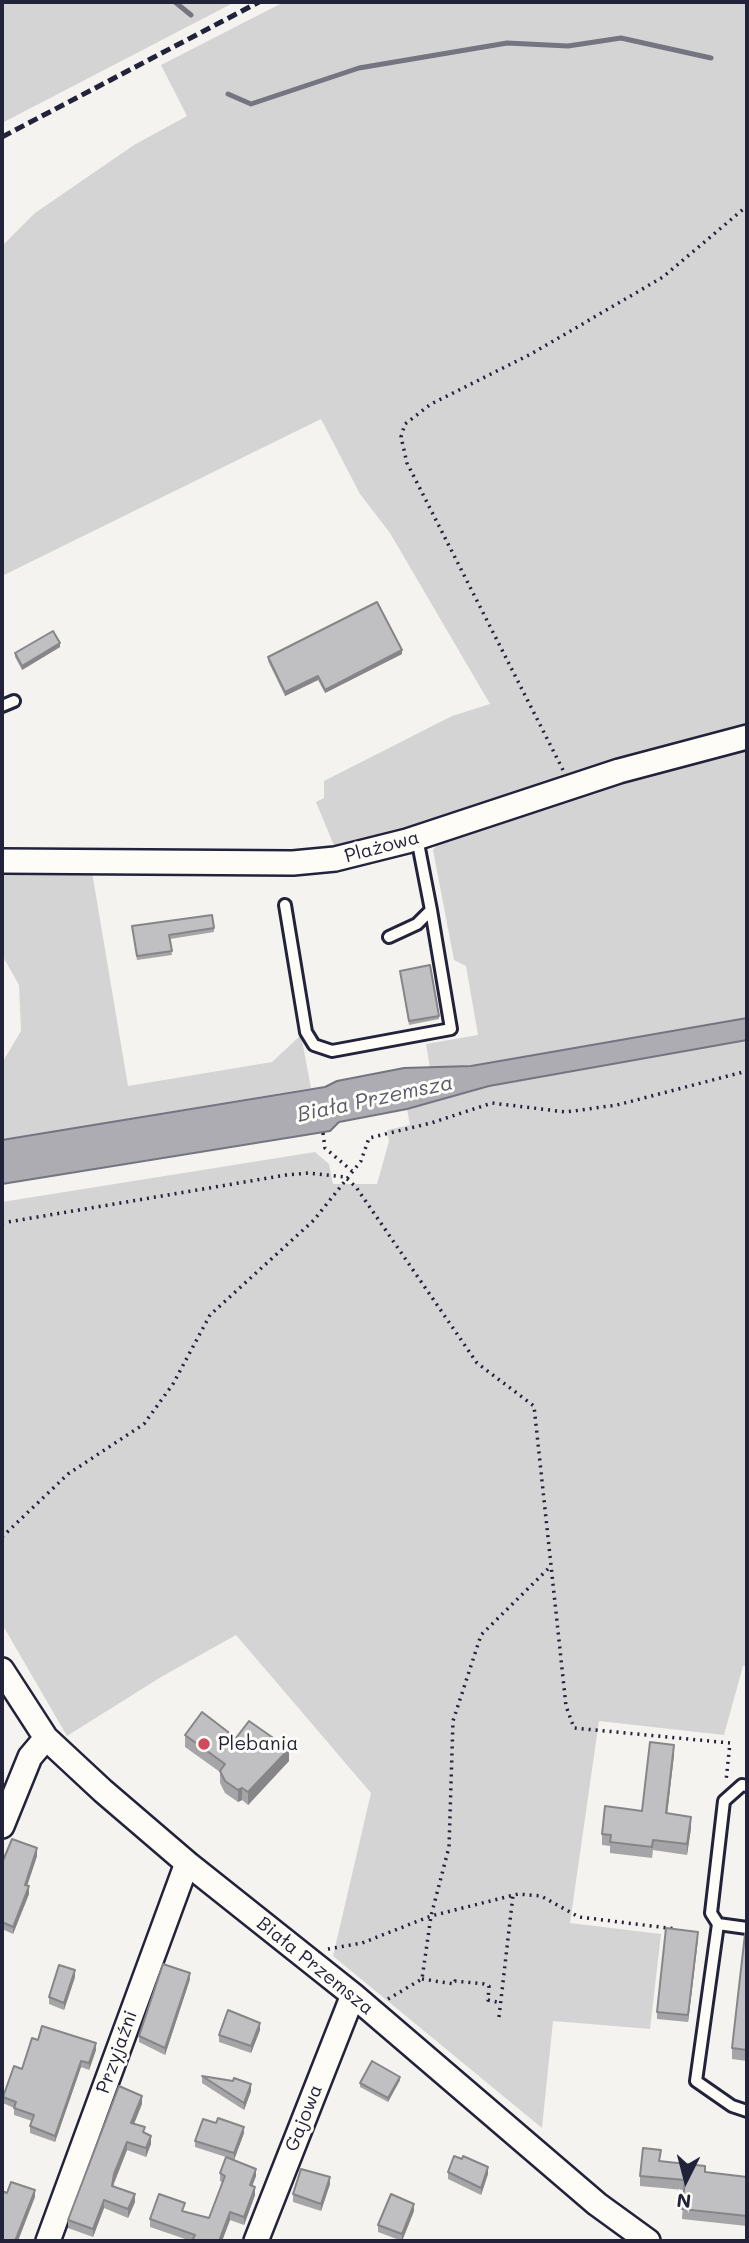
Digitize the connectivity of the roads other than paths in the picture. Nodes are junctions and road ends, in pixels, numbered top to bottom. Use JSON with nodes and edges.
{"nodes":[{"id":1,"x":13,"y":701,"type":"dead end"},
{"id":2,"x":2,"y":706,"type":"edge"},
{"id":3,"x":747,"y":737,"type":"edge"},
{"id":4,"x":417,"y":838,"type":"junction"},
{"id":5,"x":2,"y":861,"type":"edge"},
{"id":6,"x":285,"y":905,"type":"dead end"},
{"id":7,"x":431,"y":909,"type":"junction"},
{"id":8,"x":390,"y":937,"type":"dead end"},
{"id":9,"x":2,"y":1670,"type":"edge"},
{"id":10,"x":46,"y":1738,"type":"junction"},
{"id":11,"x":747,"y":1786,"type":"edge"},
{"id":12,"x":2,"y":1826,"type":"edge"},
{"id":13,"x":187,"y":1863,"type":"junction"},
{"id":14,"x":747,"y":1928,"type":"edge"},
{"id":15,"x":717,"y":1929,"type":"junction"},
{"id":16,"x":353,"y":1995,"type":"junction"},
{"id":17,"x":747,"y":2111,"type":"edge"},
{"id":18,"x":48,"y":2241,"type":"edge"},
{"id":19,"x":256,"y":2241,"type":"edge"},
{"id":20,"x":648,"y":2241,"type":"edge"}],
"edges":[{"from":1,"to":2,"type":"lane"},
{"from":3,"to":4,"type":"street","name":"Plażowa"},
{"from":4,"to":5,"type":"street","name":"Plażowa"},
{"from":4,"to":7,"type":"lane"},
{"from":6,"to":7,"type":"lane"},
{"from":7,"to":8,"type":"lane"},
{"from":9,"to":10,"type":"street","name":"Biała Przemsza"},
{"from":10,"to":12,"type":"street"},
{"from":10,"to":13,"type":"street","name":"Biała Przemsza"},
{"from":11,"to":15,"type":"lane"},
{"from":13,"to":16,"type":"street","name":"Biała Przemsza"},
{"from":13,"to":18,"type":"street","name":"Przyjaźni"},
{"from":14,"to":15,"type":"lane"},
{"from":15,"to":17,"type":"lane"},
{"from":16,"to":19,"type":"street","name":"Gajowa"},
{"from":16,"to":20,"type":"street","name":"Biała Przemsza"}]}
